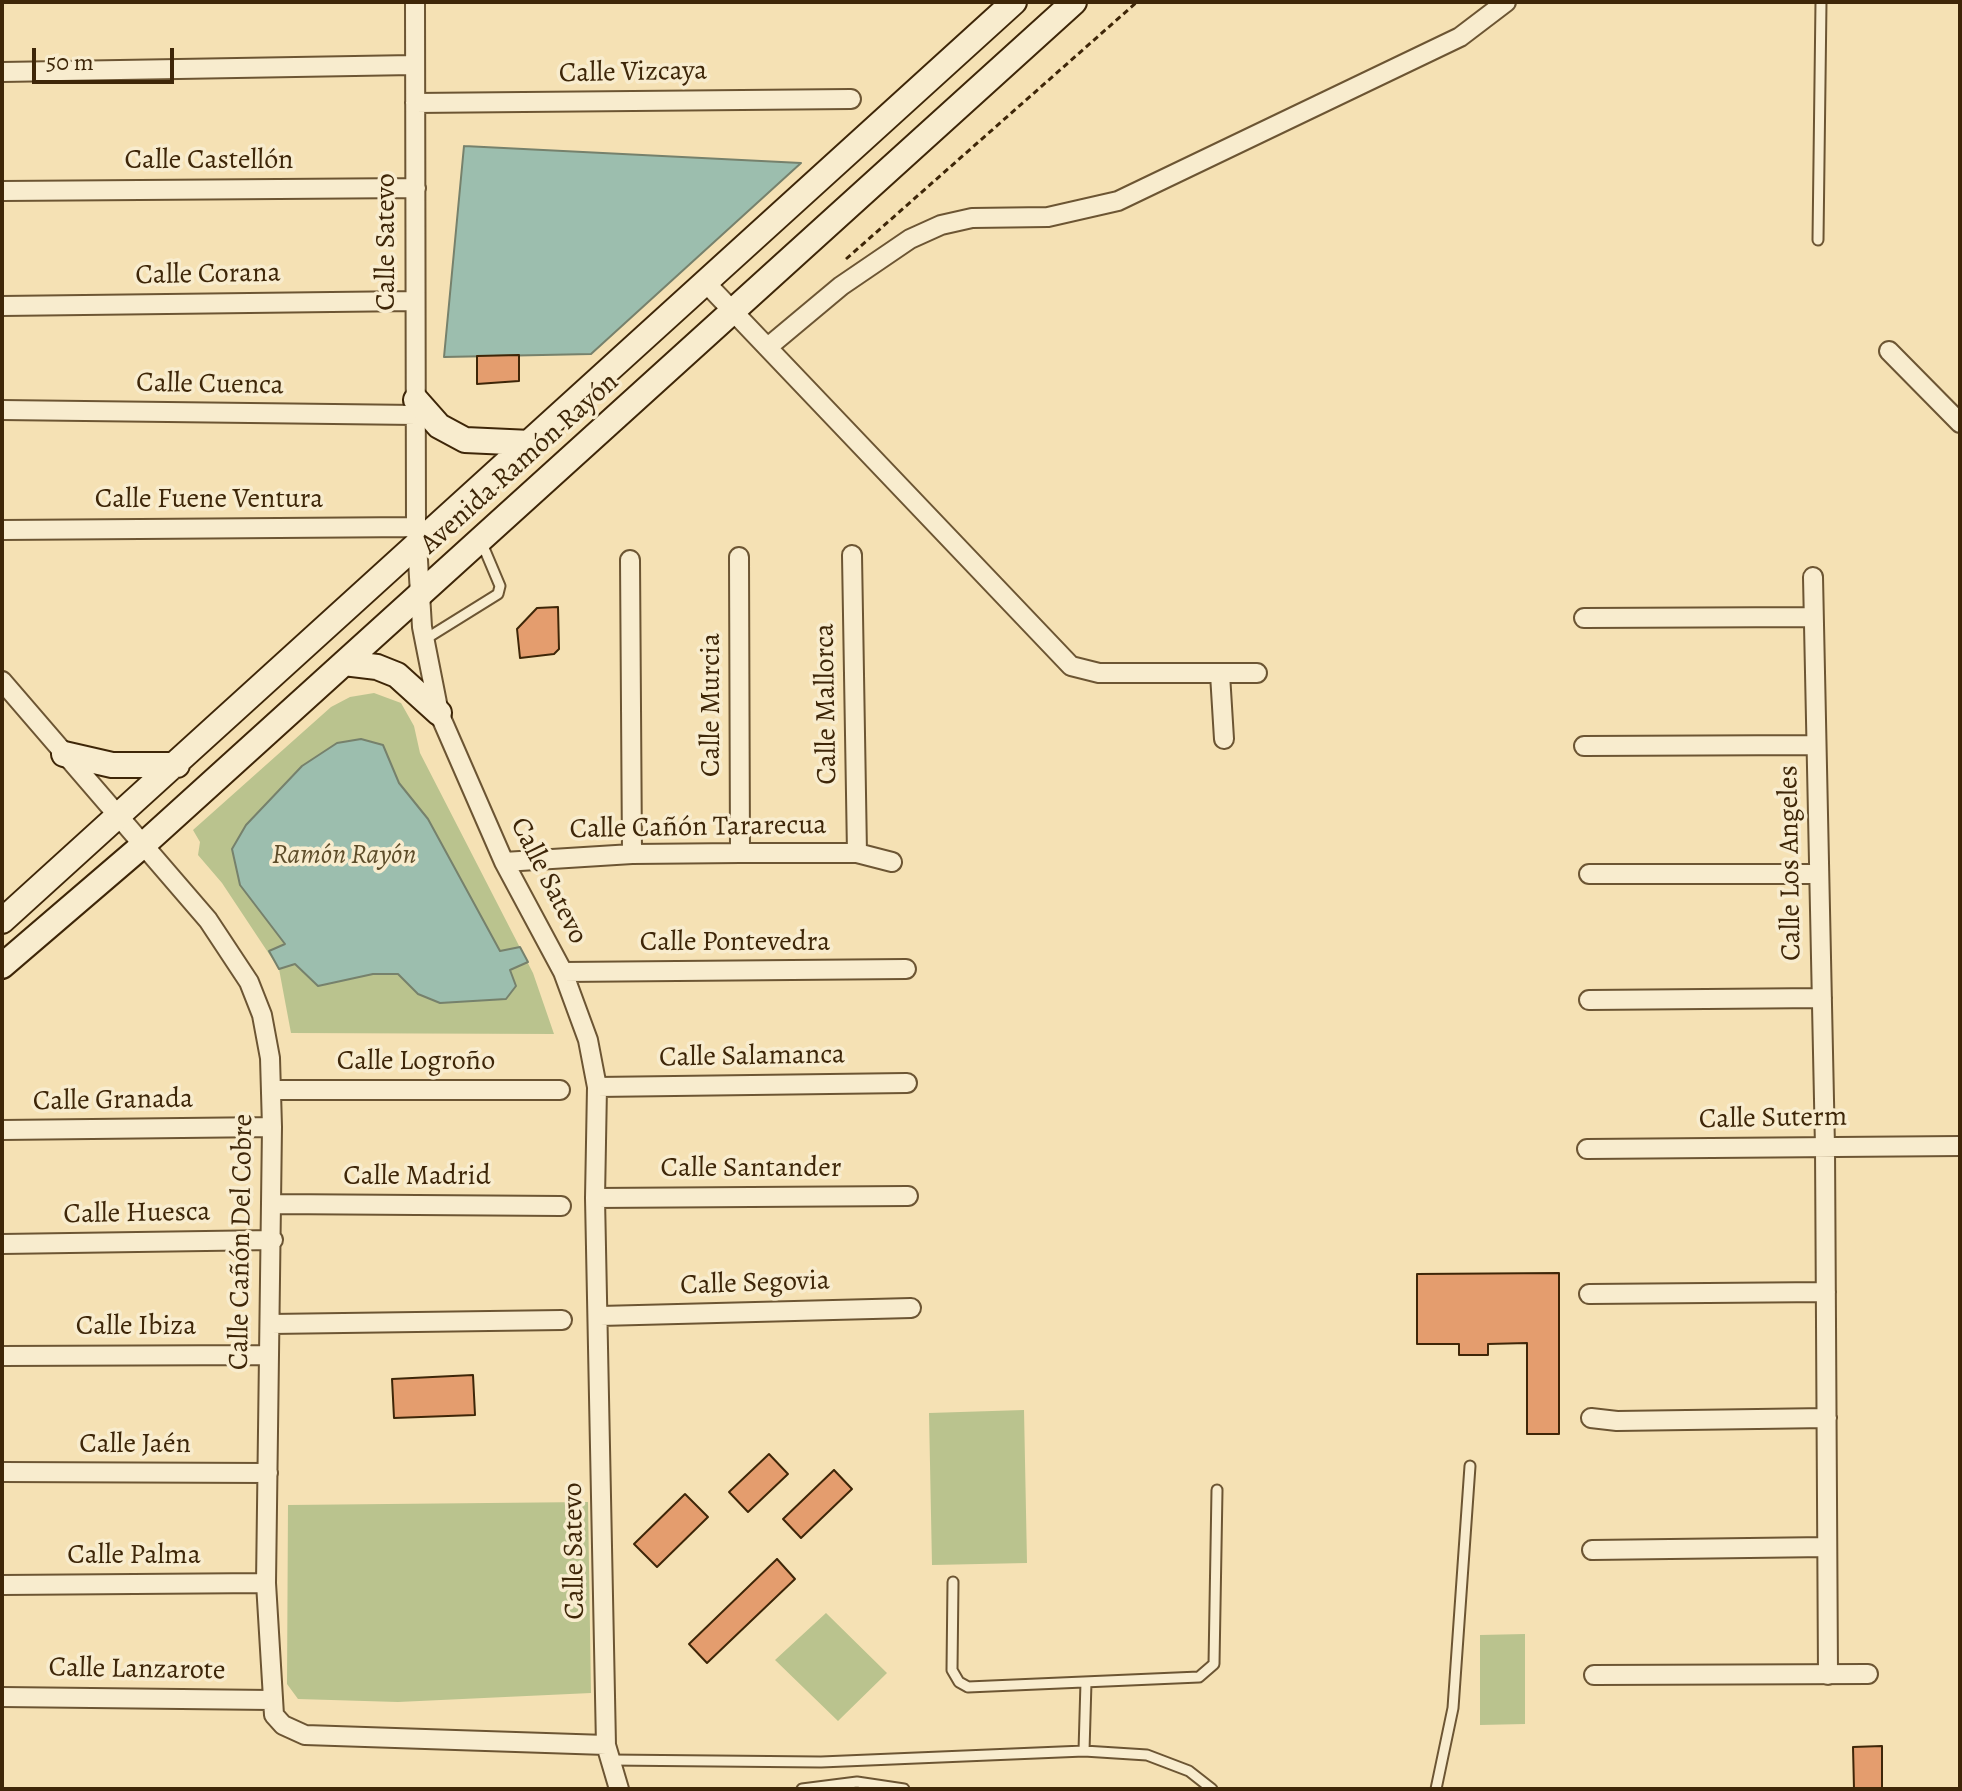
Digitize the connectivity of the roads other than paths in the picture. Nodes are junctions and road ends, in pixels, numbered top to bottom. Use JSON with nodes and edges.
{"nodes":[{"id":1,"x":415,"y":2,"type":"edge"},
{"id":2,"x":1014,"y":2,"type":"edge"},
{"id":3,"x":1074,"y":2,"type":"edge"},
{"id":4,"x":1506,"y":2,"type":"edge"},
{"id":5,"x":1821,"y":2,"type":"edge"},
{"id":6,"x":413,"y":65,"type":"junction"},
{"id":7,"x":2,"y":72,"type":"edge"},
{"id":8,"x":851,"y":99,"type":"dead end"},
{"id":9,"x":415,"y":103,"type":"junction"},
{"id":10,"x":416,"y":188,"type":"junction"},
{"id":11,"x":2,"y":191,"type":"edge"},
{"id":12,"x":1818,"y":240,"type":"dead end"},
{"id":13,"x":706,"y":283,"type":"junction"},
{"id":14,"x":414,"y":301,"type":"junction"},
{"id":15,"x":2,"y":306,"type":"edge"},
{"id":16,"x":733,"y":311,"type":"junction"},
{"id":17,"x":768,"y":347,"type":"junction"},
{"id":18,"x":1889,"y":351,"type":"dead end"},
{"id":19,"x":416,"y":408,"type":"junction"},
{"id":20,"x":2,"y":410,"type":"edge"},
{"id":21,"x":1960,"y":423,"type":"edge"},
{"id":22,"x":531,"y":443,"type":"junction"},
{"id":23,"x":2,"y":530,"type":"edge"},
{"id":24,"x":417,"y":536,"type":"junction"},
{"id":25,"x":481,"y":540,"type":"junction"},
{"id":26,"x":852,"y":555,"type":"dead end"},
{"id":27,"x":739,"y":557,"type":"dead end"},
{"id":28,"x":630,"y":560,"type":"dead end"},
{"id":29,"x":1813,"y":577,"type":"dead end"},
{"id":30,"x":419,"y":596,"type":"junction"},
{"id":31,"x":1813,"y":617,"type":"junction"},
{"id":32,"x":1584,"y":618,"type":"dead end"},
{"id":33,"x":424,"y":640,"type":"junction"},
{"id":34,"x":344,"y":663,"type":"junction"},
{"id":35,"x":1257,"y":673,"type":"dead end"},
{"id":36,"x":1220,"y":674,"type":"junction"},
{"id":37,"x":2,"y":681,"type":"edge"},
{"id":38,"x":439,"y":713,"type":"junction"},
{"id":39,"x":1224,"y":739,"type":"dead end"},
{"id":40,"x":1816,"y":745,"type":"junction"},
{"id":41,"x":1584,"y":746,"type":"dead end"},
{"id":42,"x":64,"y":754,"type":"junction"},
{"id":43,"x":177,"y":765,"type":"junction"},
{"id":44,"x":118,"y":819,"type":"junction"},
{"id":45,"x":142,"y":846,"type":"junction"},
{"id":46,"x":740,"y":853,"type":"junction"},
{"id":47,"x":857,"y":853,"type":"junction"},
{"id":48,"x":632,"y":854,"type":"junction"},
{"id":49,"x":504,"y":862,"type":"junction"},
{"id":50,"x":892,"y":862,"type":"dead end"},
{"id":51,"x":1589,"y":874,"type":"dead end"},
{"id":52,"x":1819,"y":874,"type":"junction"},
{"id":53,"x":2,"y":921,"type":"edge"},
{"id":54,"x":2,"y":966,"type":"edge"},
{"id":55,"x":906,"y":969,"type":"dead end"},
{"id":56,"x":563,"y":972,"type":"junction"},
{"id":57,"x":1822,"y":998,"type":"junction"},
{"id":58,"x":1589,"y":1000,"type":"dead end"},
{"id":59,"x":907,"y":1083,"type":"dead end"},
{"id":60,"x":597,"y":1087,"type":"junction"},
{"id":61,"x":271,"y":1090,"type":"junction"},
{"id":62,"x":560,"y":1090,"type":"dead end"},
{"id":63,"x":272,"y":1127,"type":"junction"},
{"id":64,"x":2,"y":1130,"type":"edge"},
{"id":65,"x":1960,"y":1146,"type":"edge"},
{"id":66,"x":1825,"y":1147,"type":"junction"},
{"id":67,"x":1587,"y":1149,"type":"dead end"},
{"id":68,"x":908,"y":1196,"type":"dead end"},
{"id":69,"x":595,"y":1198,"type":"junction"},
{"id":70,"x":273,"y":1204,"type":"junction"},
{"id":71,"x":561,"y":1206,"type":"dead end"},
{"id":72,"x":273,"y":1240,"type":"junction"},
{"id":73,"x":2,"y":1244,"type":"edge"},
{"id":74,"x":1826,"y":1292,"type":"junction"},
{"id":75,"x":1589,"y":1294,"type":"dead end"},
{"id":76,"x":911,"y":1308,"type":"dead end"},
{"id":77,"x":600,"y":1316,"type":"junction"},
{"id":78,"x":562,"y":1320,"type":"dead end"},
{"id":79,"x":271,"y":1324,"type":"junction"},
{"id":80,"x":269,"y":1355,"type":"junction"},
{"id":81,"x":2,"y":1356,"type":"edge"},
{"id":82,"x":1591,"y":1418,"type":"dead end"},
{"id":83,"x":1827,"y":1418,"type":"junction"},
{"id":84,"x":1470,"y":1466,"type":"dead end"},
{"id":85,"x":2,"y":1472,"type":"edge"},
{"id":86,"x":268,"y":1473,"type":"junction"},
{"id":87,"x":1217,"y":1490,"type":"dead end"},
{"id":88,"x":1827,"y":1547,"type":"junction"},
{"id":89,"x":1592,"y":1550,"type":"dead end"},
{"id":90,"x":953,"y":1582,"type":"dead end"},
{"id":91,"x":266,"y":1583,"type":"junction"},
{"id":92,"x":2,"y":1585,"type":"edge"},
{"id":93,"x":1868,"y":1674,"type":"dead end"},
{"id":94,"x":1594,"y":1675,"type":"dead end"},
{"id":95,"x":1828,"y":1675,"type":"junction"},
{"id":96,"x":1086,"y":1682,"type":"junction"},
{"id":97,"x":2,"y":1697,"type":"edge"},
{"id":98,"x":272,"y":1707,"type":"junction"},
{"id":99,"x":1084,"y":1751,"type":"junction"},
{"id":100,"x":608,"y":1753,"type":"junction"},
{"id":101,"x":619,"y":1789,"type":"edge"},
{"id":102,"x":802,"y":1789,"type":"edge"},
{"id":103,"x":904,"y":1789,"type":"edge"},
{"id":104,"x":1212,"y":1789,"type":"edge"},
{"id":105,"x":1436,"y":1789,"type":"edge"}],
"edges":[{"from":1,"to":6,"type":"street","name":"Calle Satevo"},
{"from":2,"to":13,"type":"main road","name":"Avenida Ramón Rayón"},
{"from":3,"to":16,"type":"main road","name":"Avenida Ramón Rayón"},
{"from":4,"to":17,"type":"street"},
{"from":5,"to":12,"type":"lane"},
{"from":6,"to":7,"type":"street"},
{"from":6,"to":9,"type":"street","name":"Calle Satevo"},
{"from":8,"to":9,"type":"street","name":"Calle Vizcaya"},
{"from":9,"to":10,"type":"street","name":"Calle Satevo"},
{"from":10,"to":11,"type":"street","name":"Calle Castellón"},
{"from":10,"to":14,"type":"street","name":"Calle Satevo"},
{"from":13,"to":16,"type":"street"},
{"from":13,"to":22,"type":"main road","name":"Avenida Ramón Rayón"},
{"from":14,"to":15,"type":"street","name":"Calle Corana"},
{"from":14,"to":19,"type":"street","name":"Calle Satevo"},
{"from":16,"to":17,"type":"street"},
{"from":16,"to":25,"type":"main road","name":"Avenida Ramón Rayón"},
{"from":17,"to":36,"type":"street"},
{"from":18,"to":21,"type":"street"},
{"from":19,"to":20,"type":"street","name":"Calle Cuenca"},
{"from":19,"to":22,"type":"main road"},
{"from":19,"to":24,"type":"street","name":"Calle Satevo"},
{"from":22,"to":24,"type":"main road","name":"Avenida Ramón Rayón"},
{"from":23,"to":24,"type":"street","name":"Calle Fuene Ventura"},
{"from":24,"to":30,"type":"street","name":"Calle Satevo"},
{"from":24,"to":43,"type":"main road","name":"Avenida Ramón Rayón"},
{"from":25,"to":30,"type":"main road","name":"Avenida Ramón Rayón"},
{"from":25,"to":33,"type":"lane"},
{"from":26,"to":47,"type":"street","name":"Calle Mallorca"},
{"from":27,"to":46,"type":"street","name":"Calle Murcia"},
{"from":28,"to":48,"type":"street"},
{"from":29,"to":31,"type":"street","name":"Calle Los Angeles"},
{"from":30,"to":33,"type":"street","name":"Calle Satevo"},
{"from":30,"to":34,"type":"main road","name":"Avenida Ramón Rayón"},
{"from":31,"to":32,"type":"street"},
{"from":31,"to":40,"type":"street","name":"Calle Los Angeles"},
{"from":33,"to":38,"type":"street","name":"Calle Satevo"},
{"from":34,"to":38,"type":"main road"},
{"from":34,"to":45,"type":"main road","name":"Avenida Ramón Rayón"},
{"from":35,"to":36,"type":"street"},
{"from":36,"to":39,"type":"street"},
{"from":37,"to":42,"type":"street","name":"Calle Cañón Del Cobre"},
{"from":38,"to":49,"type":"street","name":"Calle Satevo"},
{"from":40,"to":41,"type":"street"},
{"from":40,"to":52,"type":"street","name":"Calle Los Angeles"},
{"from":42,"to":43,"type":"main road"},
{"from":42,"to":44,"type":"street","name":"Calle Cañón Del Cobre"},
{"from":43,"to":44,"type":"main road","name":"Avenida Ramón Rayón"},
{"from":44,"to":45,"type":"street","name":"Calle Cañón Del Cobre"},
{"from":44,"to":53,"type":"main road","name":"Avenida Ramón Rayón"},
{"from":45,"to":54,"type":"main road","name":"Avenida Ramón Rayón"},
{"from":45,"to":61,"type":"street","name":"Calle Cañón Del Cobre"},
{"from":46,"to":47,"type":"street","name":"Calle Cañón Tararecua"},
{"from":46,"to":48,"type":"street","name":"Calle Cañón Tararecua"},
{"from":47,"to":50,"type":"street","name":"Calle Cañón Tararecua"},
{"from":48,"to":49,"type":"street","name":"Calle Cañón Tararecua"},
{"from":49,"to":56,"type":"street","name":"Calle Satevo"},
{"from":51,"to":52,"type":"street"},
{"from":52,"to":57,"type":"street","name":"Calle Los Angeles"},
{"from":55,"to":56,"type":"street","name":"Calle Pontevedra"},
{"from":56,"to":60,"type":"street","name":"Calle Satevo"},
{"from":57,"to":58,"type":"street"},
{"from":57,"to":66,"type":"street","name":"Calle Los Angeles"},
{"from":59,"to":60,"type":"street","name":"Calle Salamanca"},
{"from":60,"to":69,"type":"street","name":"Calle Satevo"},
{"from":61,"to":62,"type":"street","name":"Calle Logroño"},
{"from":61,"to":63,"type":"street","name":"Calle Cañón Del Cobre"},
{"from":63,"to":64,"type":"street","name":"Calle Granada"},
{"from":63,"to":70,"type":"street","name":"Calle Cañón Del Cobre"},
{"from":65,"to":66,"type":"street","name":"Calle Suterm"},
{"from":66,"to":67,"type":"street","name":"Calle Suterm"},
{"from":66,"to":74,"type":"street","name":"Calle Los Angeles"},
{"from":68,"to":69,"type":"street","name":"Calle Santander"},
{"from":69,"to":77,"type":"street","name":"Calle Satevo"},
{"from":70,"to":71,"type":"street","name":"Calle Madrid"},
{"from":70,"to":72,"type":"street","name":"Calle Cañón Del Cobre"},
{"from":72,"to":73,"type":"street","name":"Calle Huesca"},
{"from":72,"to":79,"type":"street","name":"Calle Cañón Del Cobre"},
{"from":74,"to":75,"type":"street"},
{"from":74,"to":83,"type":"street","name":"Calle Los Angeles"},
{"from":76,"to":77,"type":"street","name":"Calle Segovia"},
{"from":77,"to":100,"type":"street","name":"Calle Satevo"},
{"from":78,"to":79,"type":"street"},
{"from":79,"to":80,"type":"street","name":"Calle Cañón Del Cobre"},
{"from":80,"to":81,"type":"street","name":"Calle Ibiza"},
{"from":80,"to":86,"type":"street","name":"Calle Cañón Del Cobre"},
{"from":82,"to":83,"type":"street"},
{"from":83,"to":88,"type":"street","name":"Calle Los Angeles"},
{"from":84,"to":105,"type":"lane"},
{"from":85,"to":86,"type":"street","name":"Calle Jaén"},
{"from":86,"to":91,"type":"street","name":"Calle Cañón Del Cobre"},
{"from":87,"to":96,"type":"lane"},
{"from":88,"to":89,"type":"street"},
{"from":88,"to":95,"type":"street","name":"Calle Los Angeles"},
{"from":90,"to":96,"type":"lane"},
{"from":91,"to":92,"type":"street","name":"Calle Palma"},
{"from":91,"to":98,"type":"street","name":"Calle Cañón Del Cobre"},
{"from":93,"to":95,"type":"street"},
{"from":94,"to":95,"type":"street"},
{"from":96,"to":99,"type":"lane"},
{"from":97,"to":98,"type":"street","name":"Calle Lanzarote"},
{"from":98,"to":100,"type":"street"},
{"from":99,"to":100,"type":"lane"},
{"from":99,"to":104,"type":"lane"},
{"from":100,"to":101,"type":"street","name":"Calle Satevo"},
{"from":102,"to":103,"type":"lane"}]}
